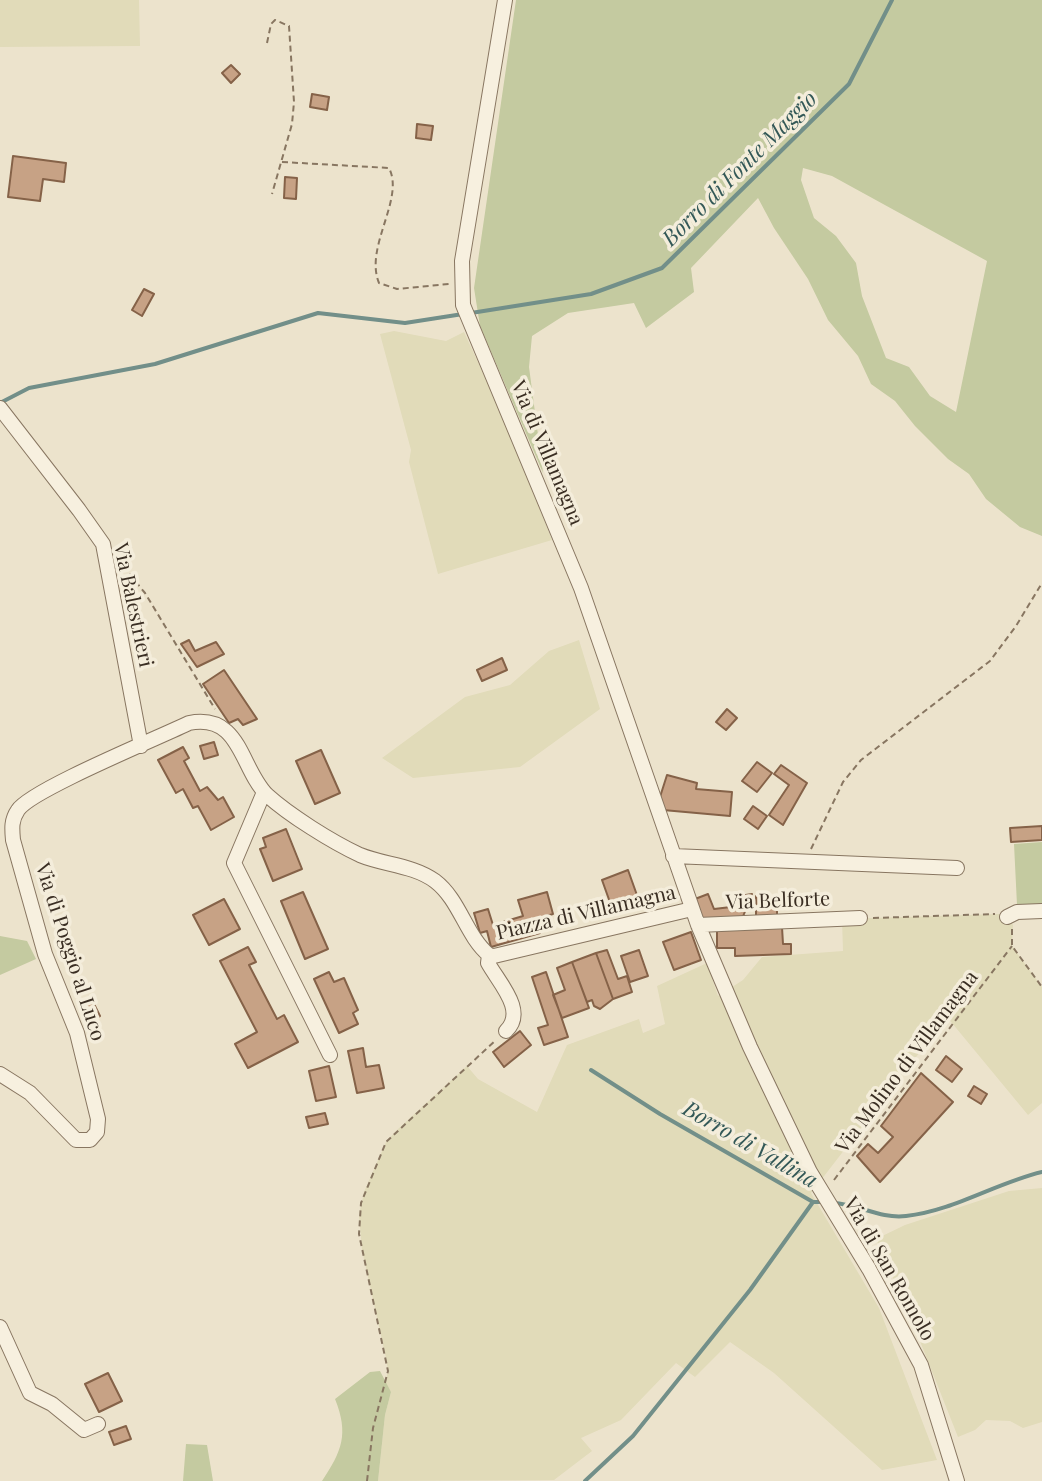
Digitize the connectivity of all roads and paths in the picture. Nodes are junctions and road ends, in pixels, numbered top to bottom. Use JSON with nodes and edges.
{"nodes":[{"id":1,"x":505,"y":0,"type":"edge"},
{"id":2,"x":267,"y":43,"type":"dead end"},
{"id":3,"x":282,"y":162,"type":"junction"},
{"id":4,"x":272,"y":194,"type":"dead end"},
{"id":5,"x":462,"y":282,"type":"junction"},
{"id":6,"x":1,"y":409,"type":"edge"},
{"id":7,"x":123,"y":566,"type":"dead end"},
{"id":8,"x":1042,"y":583,"type":"edge"},
{"id":9,"x":223,"y":729,"type":"junction"},
{"id":10,"x":141,"y":746,"type":"junction"},
{"id":11,"x":264,"y":792,"type":"junction"},
{"id":12,"x":673,"y":856,"type":"junction"},
{"id":13,"x":805,"y":861,"type":"junction"},
{"id":14,"x":957,"y":868,"type":"dead end"},
{"id":15,"x":692,"y":909,"type":"junction"},
{"id":16,"x":1042,"y":911,"type":"edge"},
{"id":17,"x":1007,"y":917,"type":"junction"},
{"id":18,"x":860,"y":918,"type":"joint"},
{"id":19,"x":698,"y":925,"type":"junction"},
{"id":20,"x":1012,"y":946,"type":"junction"},
{"id":21,"x":489,"y":955,"type":"junction"},
{"id":22,"x":1042,"y":987,"type":"edge"},
{"id":23,"x":506,"y":1031,"type":"joint"},
{"id":24,"x":330,"y":1055,"type":"dead end"},
{"id":25,"x":0,"y":1074,"type":"edge"},
{"id":26,"x":825,"y":1199,"type":"junction"},
{"id":27,"x":0,"y":1327,"type":"edge"},
{"id":28,"x":98,"y":1424,"type":"dead end"},
{"id":29,"x":367,"y":1481,"type":"edge"},
{"id":30,"x":957,"y":1481,"type":"edge"}],
"edges":[{"from":1,"to":5,"type":"street","name":"Via di Villamagna"},
{"from":2,"to":3,"type":"path"},
{"from":3,"to":4,"type":"path"},
{"from":3,"to":5,"type":"path"},
{"from":5,"to":12,"type":"street","name":"Via di Villamagna"},
{"from":6,"to":10,"type":"street","name":"Via Balestrieri"},
{"from":7,"to":9,"type":"path","name":"Via Balestrieri"},
{"from":8,"to":13,"type":"path"},
{"from":9,"to":10,"type":"street","name":"Via di Poggio al Luco"},
{"from":9,"to":11,"type":"street"},
{"from":10,"to":25,"type":"street","name":"Via di Poggio al Luco"},
{"from":11,"to":21,"type":"street"},
{"from":11,"to":24,"type":"street"},
{"from":12,"to":13,"type":"street"},
{"from":12,"to":15,"type":"street","name":"Via di Villamagna"},
{"from":13,"to":14,"type":"street"},
{"from":15,"to":19,"type":"street","name":"Via di San Romolo"},
{"from":15,"to":21,"type":"street","name":"Piazza di Villamagna"},
{"from":16,"to":17,"type":"street"},
{"from":17,"to":18,"type":"path"},
{"from":17,"to":20,"type":"path"},
{"from":18,"to":19,"type":"street","name":"Via Belforte"},
{"from":19,"to":26,"type":"street","name":"Via di San Romolo"},
{"from":20,"to":22,"type":"path"},
{"from":20,"to":26,"type":"path","name":"Via Molino di Villamagna"},
{"from":21,"to":23,"type":"street"},
{"from":23,"to":29,"type":"path"},
{"from":26,"to":30,"type":"street","name":"Via di San Romolo"},
{"from":27,"to":28,"type":"street"}]}
